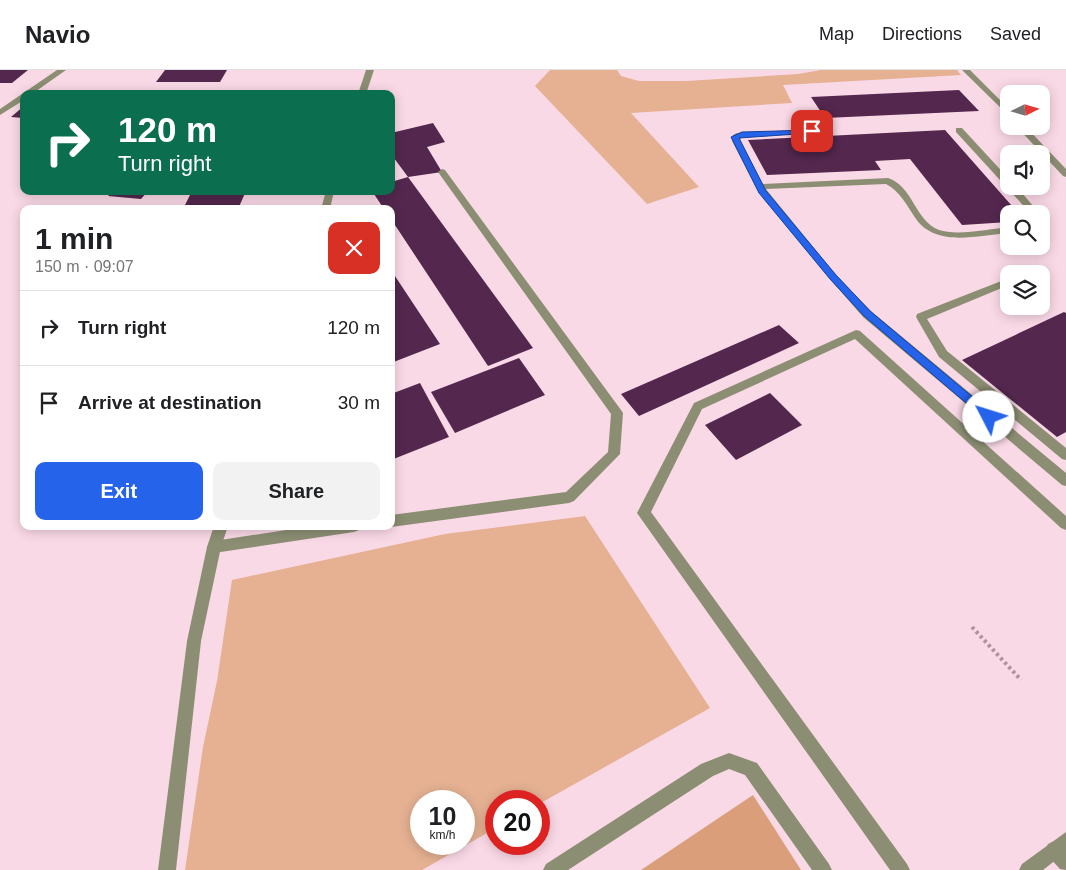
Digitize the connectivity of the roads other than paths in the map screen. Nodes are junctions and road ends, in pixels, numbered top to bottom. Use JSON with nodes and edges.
{"nodes":[{"id":1,"x":62,"y":70,"type":"edge"},
{"id":2,"x":370,"y":70,"type":"edge"},
{"id":3,"x":966,"y":70,"type":"edge"},
{"id":4,"x":34,"y":90,"type":"edge"},
{"id":5,"x":363,"y":90,"type":"edge"},
{"id":6,"x":20,"y":99,"type":"edge"},
{"id":7,"x":1000,"y":105,"type":"edge"},
{"id":8,"x":0,"y":113,"type":"edge"},
{"id":9,"x":959,"y":130,"type":"dead end"},
{"id":10,"x":812,"y":131,"type":"dead end"},
{"id":11,"x":1029,"y":135,"type":"edge"},
{"id":12,"x":442,"y":172,"type":"dead end"},
{"id":13,"x":1000,"y":174,"type":"edge"},
{"id":14,"x":1066,"y":174,"type":"edge"},
{"id":15,"x":760,"y":187,"type":"junction"},
{"id":16,"x":1019,"y":195,"type":"edge"},
{"id":17,"x":1028,"y":205,"type":"edge"},
{"id":18,"x":1000,"y":230,"type":"edge"},
{"id":19,"x":1000,"y":285,"type":"edge"},
{"id":20,"x":1066,"y":456,"type":"edge"},
{"id":21,"x":1066,"y":481,"type":"edge"},
{"id":22,"x":395,"y":520,"type":"edge"},
{"id":23,"x":1066,"y":524,"type":"edge"},
{"id":24,"x":220,"y":530,"type":"edge"},
{"id":25,"x":327,"y":530,"type":"edge"},
{"id":26,"x":214,"y":547,"type":"junction"},
{"id":27,"x":1062,"y":851,"type":"edge"},
{"id":28,"x":167,"y":870,"type":"edge"},
{"id":29,"x":552,"y":870,"type":"edge"},
{"id":30,"x":822,"y":870,"type":"edge"},
{"id":31,"x":901,"y":870,"type":"edge"},
{"id":32,"x":1028,"y":870,"type":"edge"}],
"edges":[{"from":1,"to":4,"type":"street"},
{"from":2,"to":5,"type":"street"},
{"from":3,"to":7,"type":"street"},
{"from":6,"to":8,"type":"street"},
{"from":9,"to":13,"type":"street"},
{"from":10,"to":15,"type":"street"},
{"from":11,"to":14,"type":"street"},
{"from":12,"to":22,"type":"street"},
{"from":15,"to":18,"type":"street"},
{"from":15,"to":21,"type":"street"},
{"from":16,"to":17,"type":"street"},
{"from":19,"to":20,"type":"street"},
{"from":23,"to":31,"type":"street"},
{"from":24,"to":26,"type":"street"},
{"from":25,"to":26,"type":"street"},
{"from":26,"to":28,"type":"street"},
{"from":27,"to":32,"type":"street"},
{"from":29,"to":30,"type":"street"}]}
